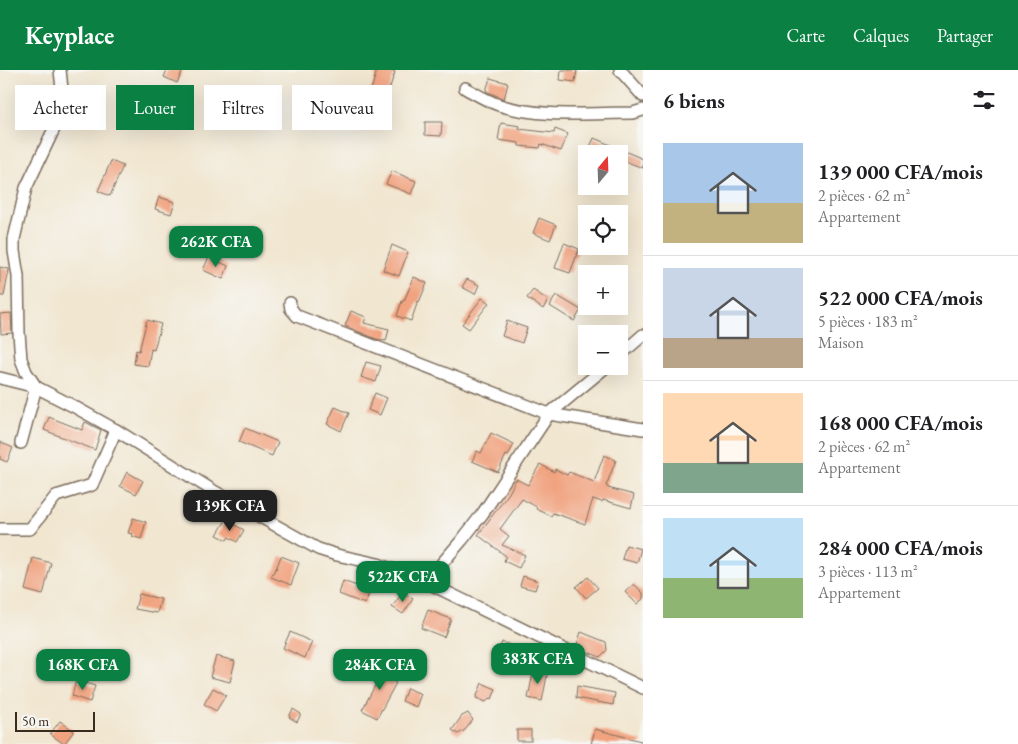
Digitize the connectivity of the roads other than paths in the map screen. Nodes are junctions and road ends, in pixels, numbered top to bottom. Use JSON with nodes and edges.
{"nodes":[{"id":1,"x":60,"y":70,"type":"edge"},
{"id":2,"x":620,"y":70,"type":"edge"},
{"id":3,"x":465,"y":88,"type":"dead end"},
{"id":4,"x":643,"y":96,"type":"edge"},
{"id":5,"x":643,"y":110,"type":"edge"},
{"id":6,"x":290,"y":303,"type":"dead end"},
{"id":7,"x":643,"y":335,"type":"edge"},
{"id":8,"x":628,"y":348,"type":"edge"},
{"id":9,"x":596,"y":375,"type":"edge"},
{"id":10,"x":0,"y":378,"type":"edge"},
{"id":11,"x":36,"y":387,"type":"junction"},
{"id":12,"x":549,"y":414,"type":"junction"},
{"id":13,"x":643,"y":429,"type":"edge"},
{"id":14,"x":116,"y":430,"type":"junction"},
{"id":15,"x":21,"y":443,"type":"dead end"},
{"id":16,"x":0,"y":530,"type":"edge"},
{"id":17,"x":426,"y":582,"type":"junction"},
{"id":18,"x":643,"y":688,"type":"edge"}],
"edges":[{"from":1,"to":11,"type":"street"},
{"from":2,"to":4,"type":"street"},
{"from":3,"to":5,"type":"street"},
{"from":6,"to":12,"type":"street"},
{"from":7,"to":8,"type":"street"},
{"from":9,"to":12,"type":"street"},
{"from":10,"to":11,"type":"street"},
{"from":11,"to":14,"type":"street"},
{"from":11,"to":15,"type":"street"},
{"from":12,"to":13,"type":"street"},
{"from":12,"to":17,"type":"street"},
{"from":14,"to":16,"type":"street"},
{"from":14,"to":17,"type":"street"},
{"from":17,"to":18,"type":"street"}]}
